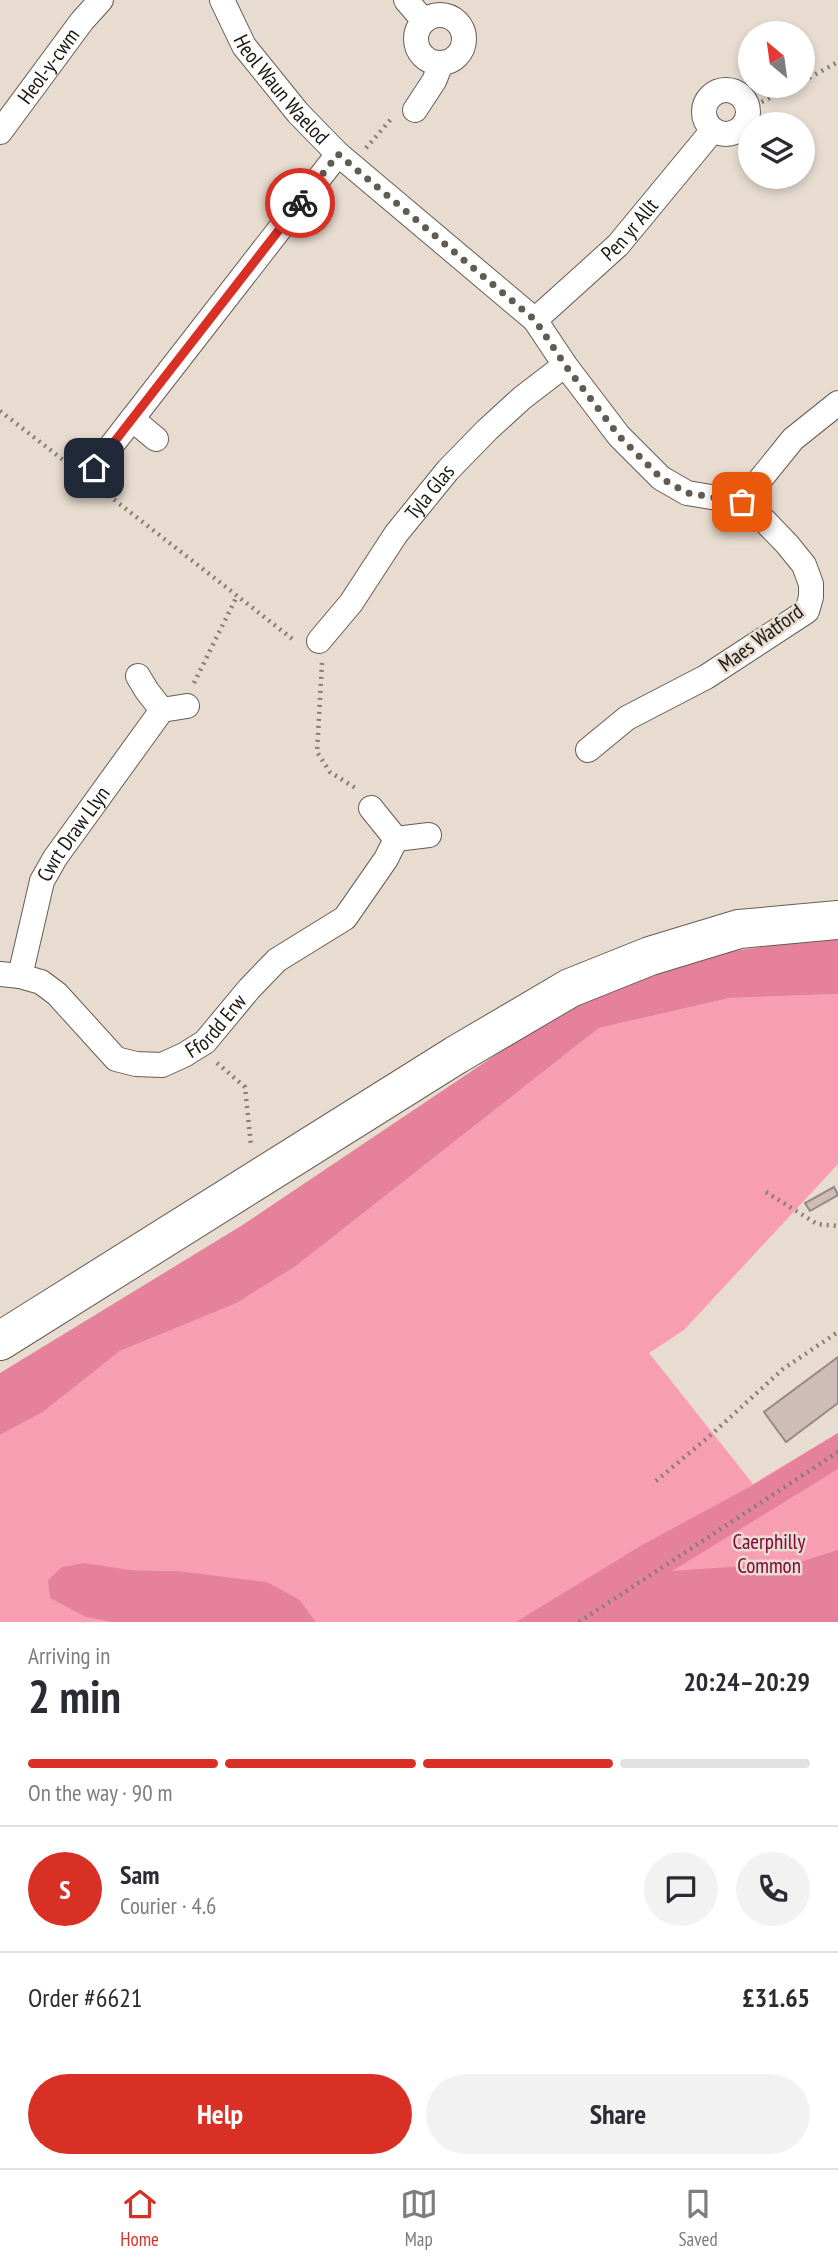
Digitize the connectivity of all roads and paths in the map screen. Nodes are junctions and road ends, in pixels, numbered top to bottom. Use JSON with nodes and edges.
{"nodes":[{"id":1,"x":100,"y":0,"type":"edge"},
{"id":2,"x":222,"y":0,"type":"edge"},
{"id":3,"x":406,"y":0,"type":"edge"},
{"id":4,"x":424,"y":21,"type":"junction"},
{"id":5,"x":838,"y":62,"type":"edge"},
{"id":6,"x":441,"y":64,"type":"junction"},
{"id":7,"x":816,"y":74,"type":"edge"},
{"id":8,"x":770,"y":98,"type":"edge"},
{"id":9,"x":749,"y":108,"type":"junction"},
{"id":10,"x":415,"y":110,"type":"joint"},
{"id":11,"x":713,"y":130,"type":"junction"},
{"id":12,"x":0,"y":132,"type":"edge"},
{"id":13,"x":345,"y":159,"type":"junction"},
{"id":14,"x":535,"y":320,"type":"junction"},
{"id":15,"x":565,"y":365,"type":"junction"},
{"id":16,"x":838,"y":403,"type":"edge"},
{"id":17,"x":0,"y":411,"type":"edge"},
{"id":18,"x":132,"y":419,"type":"junction"},
{"id":19,"x":156,"y":439,"type":"dead end"},
{"id":20,"x":88,"y":475,"type":"junction"},
{"id":21,"x":742,"y":502,"type":"junction"},
{"id":22,"x":237,"y":596,"type":"junction"},
{"id":23,"x":319,"y":641,"type":"junction"},
{"id":24,"x":138,"y":676,"type":"dead end"},
{"id":25,"x":187,"y":706,"type":"joint"},
{"id":26,"x":162,"y":710,"type":"junction"},
{"id":27,"x":588,"y":750,"type":"dead end"},
{"id":28,"x":371,"y":808,"type":"joint"},
{"id":29,"x":429,"y":835,"type":"dead end"},
{"id":30,"x":396,"y":839,"type":"junction"},
{"id":31,"x":838,"y":920,"type":"edge"},
{"id":32,"x":10,"y":975,"type":"edge"},
{"id":33,"x":217,"y":1063,"type":"dead end"},
{"id":34,"x":263,"y":1176,"type":"junction"},
{"id":35,"x":766,"y":1192,"type":"dead end"},
{"id":36,"x":838,"y":1226,"type":"edge"},
{"id":37,"x":838,"y":1332,"type":"edge"},
{"id":38,"x":0,"y":1341,"type":"edge"},
{"id":39,"x":838,"y":1452,"type":"edge"},
{"id":40,"x":656,"y":1481,"type":"dead end"},
{"id":41,"x":579,"y":1622,"type":"edge"}],
"edges":[{"from":1,"to":12,"type":"street","name":"Heol-y-cwm"},
{"from":2,"to":13,"type":"street","name":"Heol Waun Waelod"},
{"from":3,"to":4,"type":"street"},
{"from":4,"to":6,"type":"street"},
{"from":4,"to":6,"type":"street"},
{"from":5,"to":7,"type":"path"},
{"from":6,"to":10,"type":"street"},
{"from":8,"to":9,"type":"path"},
{"from":9,"to":11,"type":"street"},
{"from":9,"to":11,"type":"street"},
{"from":10,"to":13,"type":"path"},
{"from":11,"to":14,"type":"street","name":"Pen yr Allt"},
{"from":13,"to":14,"type":"street","name":"Heol Waun Waelod"},
{"from":13,"to":18,"type":"street"},
{"from":14,"to":15,"type":"street","name":"Heol Waun Waelod"},
{"from":15,"to":21,"type":"street","name":"Heol Waun Waelod"},
{"from":15,"to":23,"type":"street","name":"Tyla Glas"},
{"from":16,"to":21,"type":"street"},
{"from":17,"to":20,"type":"path"},
{"from":18,"to":19,"type":"street"},
{"from":18,"to":20,"type":"street"},
{"from":20,"to":22,"type":"path"},
{"from":21,"to":27,"type":"street","name":"Maes Watford"},
{"from":22,"to":23,"type":"path"},
{"from":22,"to":25,"type":"path"},
{"from":23,"to":28,"type":"path"},
{"from":24,"to":26,"type":"street"},
{"from":25,"to":26,"type":"street"},
{"from":26,"to":32,"type":"street","name":"Cwrt Draw Llyn"},
{"from":28,"to":30,"type":"street"},
{"from":29,"to":30,"type":"street"},
{"from":30,"to":32,"type":"street","name":"Ffordd Erw"},
{"from":31,"to":34,"type":"main road"},
{"from":33,"to":34,"type":"path"},
{"from":34,"to":38,"type":"main road"},
{"from":35,"to":36,"type":"path"},
{"from":37,"to":40,"type":"path"},
{"from":39,"to":41,"type":"path"}]}
